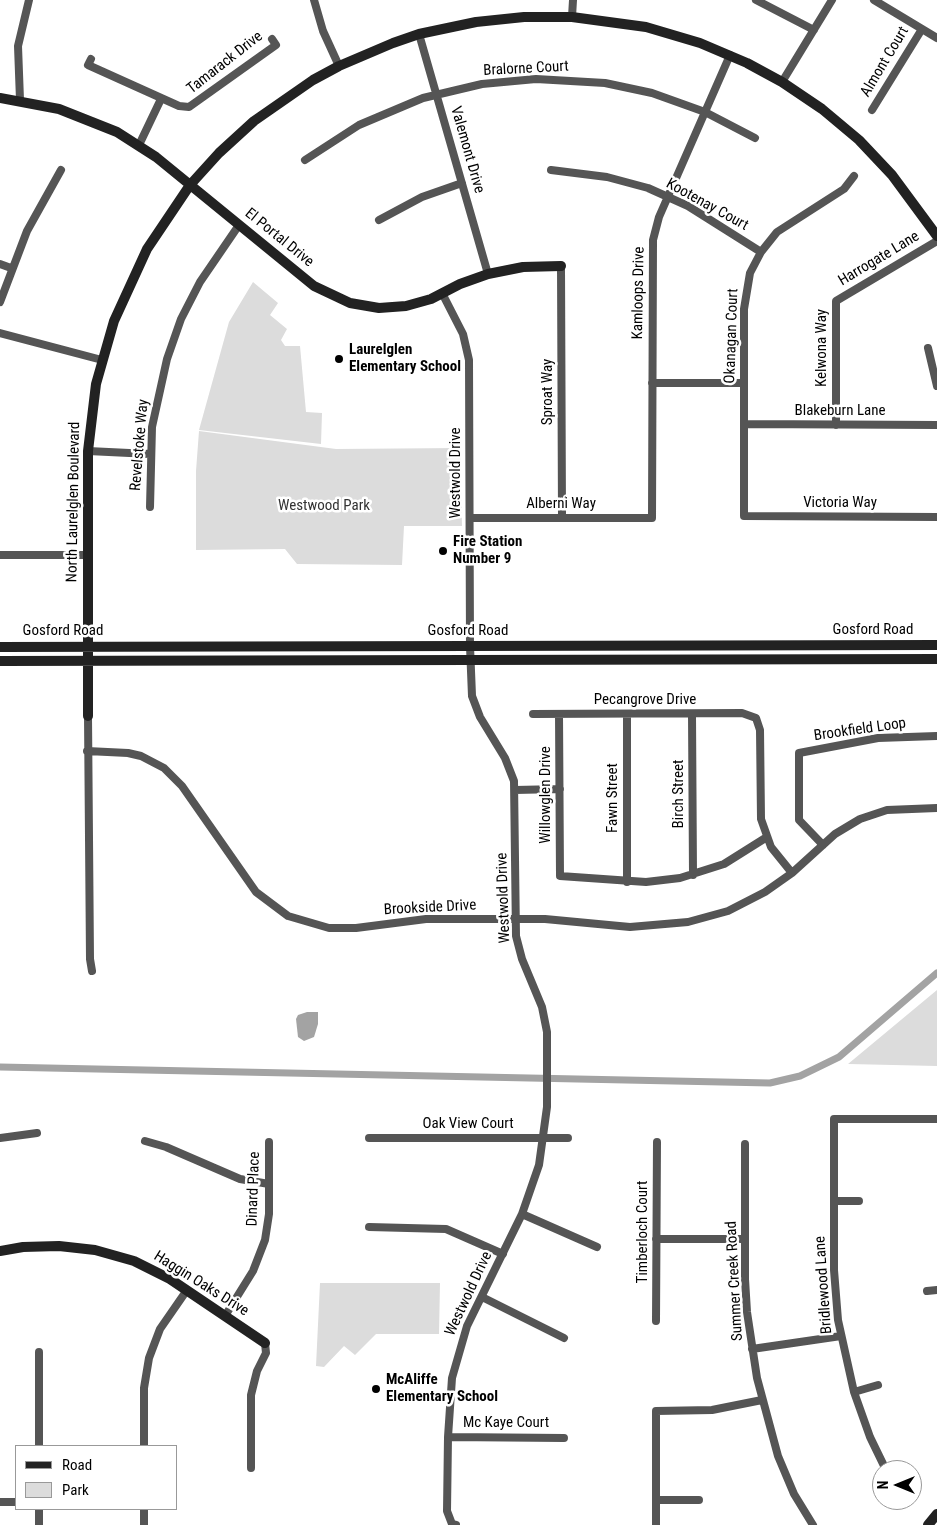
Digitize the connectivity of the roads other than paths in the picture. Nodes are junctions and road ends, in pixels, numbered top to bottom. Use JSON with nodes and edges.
{"nodes":[{"id":1,"x":29,"y":0,"type":"edge"},
{"id":2,"x":314,"y":0,"type":"edge"},
{"id":3,"x":573,"y":0,"type":"edge"},
{"id":4,"x":756,"y":0,"type":"edge"},
{"id":5,"x":832,"y":0,"type":"edge"},
{"id":6,"x":874,"y":0,"type":"edge"},
{"id":7,"x":572,"y":17,"type":"junction"},
{"id":8,"x":922,"y":29,"type":"junction"},
{"id":9,"x":814,"y":30,"type":"junction"},
{"id":10,"x":419,"y":34,"type":"junction"},
{"id":11,"x":937,"y":38,"type":"edge"},
{"id":12,"x":272,"y":39,"type":"dead end"},
{"id":13,"x":730,"y":55,"type":"junction"},
{"id":14,"x":91,"y":59,"type":"dead end"},
{"id":15,"x":339,"y":66,"type":"junction"},
{"id":16,"x":782,"y":82,"type":"junction"},
{"id":17,"x":436,"y":94,"type":"junction"},
{"id":18,"x":0,"y":98,"type":"edge"},
{"id":19,"x":161,"y":99,"type":"junction"},
{"id":20,"x":20,"y":100,"type":"junction"},
{"id":21,"x":872,"y":110,"type":"dead end"},
{"id":22,"x":704,"y":112,"type":"junction"},
{"id":23,"x":756,"y":138,"type":"dead end"},
{"id":24,"x":139,"y":146,"type":"junction"},
{"id":25,"x":305,"y":160,"type":"dead end"},
{"id":26,"x":60,"y":170,"type":"dead end"},
{"id":27,"x":551,"y":170,"type":"dead end"},
{"id":28,"x":854,"y":176,"type":"dead end"},
{"id":29,"x":462,"y":182,"type":"junction"},
{"id":30,"x":190,"y":185,"type":"junction"},
{"id":31,"x":668,"y":196,"type":"junction"},
{"id":32,"x":379,"y":220,"type":"dead end"},
{"id":33,"x":239,"y":224,"type":"junction"},
{"id":34,"x":937,"y":236,"type":"edge"},
{"id":35,"x":937,"y":241,"type":"edge"},
{"id":36,"x":761,"y":252,"type":"junction"},
{"id":37,"x":0,"y":264,"type":"edge"},
{"id":38,"x":561,"y":266,"type":"joint"},
{"id":39,"x":12,"y":268,"type":"junction"},
{"id":40,"x":488,"y":274,"type":"junction"},
{"id":41,"x":442,"y":293,"type":"junction"},
{"id":42,"x":836,"y":301,"type":"joint"},
{"id":43,"x":0,"y":302,"type":"edge"},
{"id":44,"x":0,"y":333,"type":"edge"},
{"id":45,"x":928,"y":348,"type":"dead end"},
{"id":46,"x":102,"y":360,"type":"junction"},
{"id":47,"x":652,"y":383,"type":"junction"},
{"id":48,"x":744,"y":383,"type":"junction"},
{"id":49,"x":937,"y":386,"type":"edge"},
{"id":50,"x":744,"y":424,"type":"junction"},
{"id":51,"x":836,"y":424,"type":"junction"},
{"id":52,"x":937,"y":425,"type":"edge"},
{"id":53,"x":88,"y":451,"type":"junction"},
{"id":54,"x":150,"y":454,"type":"junction"},
{"id":55,"x":150,"y":507,"type":"dead end"},
{"id":56,"x":744,"y":516,"type":"joint"},
{"id":57,"x":937,"y":517,"type":"edge"},
{"id":58,"x":470,"y":518,"type":"junction"},
{"id":59,"x":562,"y":518,"type":"junction"},
{"id":60,"x":652,"y":518,"type":"joint"},
{"id":61,"x":0,"y":555,"type":"edge"},
{"id":62,"x":88,"y":555,"type":"junction"},
{"id":63,"x":937,"y":645,"type":"edge"},
{"id":64,"x":87,"y":646,"type":"junction"},
{"id":65,"x":470,"y":646,"type":"junction"},
{"id":66,"x":0,"y":647,"type":"edge"},
{"id":67,"x":937,"y":659,"type":"edge"},
{"id":68,"x":470,"y":660,"type":"junction"},
{"id":69,"x":0,"y":661,"type":"edge"},
{"id":70,"x":87,"y":661,"type":"junction"},
{"id":71,"x":533,"y":714,"type":"dead end"},
{"id":72,"x":560,"y":714,"type":"junction"},
{"id":73,"x":626,"y":714,"type":"junction"},
{"id":74,"x":692,"y":714,"type":"junction"},
{"id":75,"x":88,"y":716,"type":"joint"},
{"id":76,"x":937,"y":736,"type":"edge"},
{"id":77,"x":88,"y":750,"type":"junction"},
{"id":78,"x":515,"y":790,"type":"junction"},
{"id":79,"x":560,"y":790,"type":"junction"},
{"id":80,"x":937,"y":808,"type":"edge"},
{"id":81,"x":767,"y":837,"type":"junction"},
{"id":82,"x":823,"y":845,"type":"junction"},
{"id":83,"x":792,"y":873,"type":"junction"},
{"id":84,"x":693,"y":875,"type":"junction"},
{"id":85,"x":627,"y":882,"type":"junction"},
{"id":86,"x":516,"y":919,"type":"junction"},
{"id":87,"x":92,"y":971,"type":"dead end"},
{"id":88,"x":937,"y":1119,"type":"edge"},
{"id":89,"x":37,"y":1133,"type":"dead end"},
{"id":90,"x":0,"y":1138,"type":"edge"},
{"id":91,"x":369,"y":1138,"type":"dead end"},
{"id":92,"x":544,"y":1138,"type":"junction"},
{"id":93,"x":568,"y":1138,"type":"dead end"},
{"id":94,"x":145,"y":1141,"type":"dead end"},
{"id":95,"x":269,"y":1142,"type":"dead end"},
{"id":96,"x":657,"y":1142,"type":"dead end"},
{"id":97,"x":745,"y":1144,"type":"dead end"},
{"id":98,"x":269,"y":1184,"type":"junction"},
{"id":99,"x":834,"y":1201,"type":"junction"},
{"id":100,"x":859,"y":1201,"type":"dead end"},
{"id":101,"x":522,"y":1214,"type":"junction"},
{"id":102,"x":368,"y":1227,"type":"dead end"},
{"id":103,"x":656,"y":1239,"type":"junction"},
{"id":104,"x":745,"y":1239,"type":"junction"},
{"id":105,"x":597,"y":1247,"type":"dead end"},
{"id":106,"x":0,"y":1251,"type":"edge"},
{"id":107,"x":503,"y":1254,"type":"junction"},
{"id":108,"x":187,"y":1290,"type":"junction"},
{"id":109,"x":937,"y":1290,"type":"edge"},
{"id":110,"x":927,"y":1291,"type":"dead end"},
{"id":111,"x":482,"y":1297,"type":"junction"},
{"id":112,"x":225,"y":1316,"type":"junction"},
{"id":113,"x":656,"y":1322,"type":"dead end"},
{"id":114,"x":841,"y":1336,"type":"junction"},
{"id":115,"x":564,"y":1338,"type":"dead end"},
{"id":116,"x":265,"y":1343,"type":"joint"},
{"id":117,"x":752,"y":1349,"type":"junction"},
{"id":118,"x":39,"y":1352,"type":"dead end"},
{"id":119,"x":878,"y":1385,"type":"dead end"},
{"id":120,"x":854,"y":1392,"type":"junction"},
{"id":121,"x":762,"y":1400,"type":"junction"},
{"id":122,"x":448,"y":1437,"type":"junction"},
{"id":123,"x":564,"y":1438,"type":"dead end"},
{"id":124,"x":39,"y":1445,"type":"edge"},
{"id":125,"x":144,"y":1445,"type":"edge"},
{"id":126,"x":881,"y":1460,"type":"edge"},
{"id":127,"x":251,"y":1468,"type":"dead end"},
{"id":128,"x":656,"y":1500,"type":"junction"},
{"id":129,"x":699,"y":1500,"type":"dead end"},
{"id":130,"x":0,"y":1502,"type":"edge"},
{"id":131,"x":15,"y":1502,"type":"edge"},
{"id":132,"x":39,"y":1510,"type":"edge"},
{"id":133,"x":144,"y":1510,"type":"edge"},
{"id":134,"x":937,"y":1514,"type":"edge"},
{"id":135,"x":454,"y":1524,"type":"edge"},
{"id":136,"x":39,"y":1525,"type":"edge"},
{"id":137,"x":144,"y":1525,"type":"edge"},
{"id":138,"x":656,"y":1525,"type":"edge"},
{"id":139,"x":812,"y":1525,"type":"edge"},
{"id":140,"x":928,"y":1525,"type":"edge"}],
"edges":[{"from":1,"to":20,"type":"street"},
{"from":2,"to":15,"type":"street"},
{"from":3,"to":7,"type":"street"},
{"from":4,"to":9,"type":"street"},
{"from":5,"to":9,"type":"street"},
{"from":6,"to":8,"type":"street"},
{"from":7,"to":10,"type":"street","name":"North Laurelglen Boulevard"},
{"from":7,"to":13,"type":"street","name":"North Laurelglen Boulevard"},
{"from":8,"to":11,"type":"street"},
{"from":8,"to":21,"type":"street","name":"Almont Court"},
{"from":9,"to":16,"type":"street"},
{"from":10,"to":15,"type":"street","name":"North Laurelglen Boulevard"},
{"from":10,"to":17,"type":"street","name":"Valemont Drive"},
{"from":12,"to":19,"type":"street","name":"Tamarack Drive"},
{"from":13,"to":16,"type":"street","name":"North Laurelglen Boulevard"},
{"from":13,"to":22,"type":"street","name":"Kamloops Drive"},
{"from":14,"to":19,"type":"street","name":"Tamarack Drive"},
{"from":15,"to":30,"type":"street","name":"North Laurelglen Boulevard"},
{"from":16,"to":34,"type":"street","name":"North Laurelglen Boulevard"},
{"from":17,"to":22,"type":"street","name":"Bralorne Court"},
{"from":17,"to":25,"type":"street","name":"Bralorne Court"},
{"from":17,"to":29,"type":"street","name":"Valemont Drive"},
{"from":18,"to":20,"type":"street","name":"El Portal Drive"},
{"from":19,"to":24,"type":"street"},
{"from":20,"to":24,"type":"street","name":"El Portal Drive"},
{"from":22,"to":23,"type":"street","name":"Bralorne Court"},
{"from":22,"to":31,"type":"street","name":"Kamloops Drive"},
{"from":24,"to":30,"type":"street","name":"El Portal Drive"},
{"from":26,"to":39,"type":"street"},
{"from":27,"to":31,"type":"street","name":"Kootenay Court"},
{"from":28,"to":36,"type":"street","name":"Okanagan Court"},
{"from":29,"to":32,"type":"street"},
{"from":29,"to":40,"type":"street","name":"Valemont Drive"},
{"from":30,"to":33,"type":"street","name":"El Portal Drive"},
{"from":30,"to":46,"type":"street","name":"North Laurelglen Boulevard"},
{"from":31,"to":36,"type":"street","name":"Kootenay Court"},
{"from":31,"to":47,"type":"street","name":"Kamloops Drive"},
{"from":33,"to":41,"type":"street","name":"El Portal Drive"},
{"from":33,"to":54,"type":"street","name":"Revelstoke Way"},
{"from":35,"to":42,"type":"street","name":"Harrogate Lane"},
{"from":36,"to":48,"type":"street","name":"Okanagan Court"},
{"from":37,"to":39,"type":"street"},
{"from":38,"to":40,"type":"street","name":"El Portal Drive"},
{"from":38,"to":59,"type":"street","name":"Sproat Way"},
{"from":39,"to":43,"type":"street"},
{"from":40,"to":41,"type":"street","name":"El Portal Drive"},
{"from":41,"to":58,"type":"street","name":"Westwold Drive"},
{"from":42,"to":51,"type":"street","name":"Kelwona Way"},
{"from":44,"to":46,"type":"street"},
{"from":45,"to":49,"type":"street"},
{"from":46,"to":53,"type":"street","name":"North Laurelglen Boulevard"},
{"from":47,"to":48,"type":"street"},
{"from":47,"to":60,"type":"street","name":"Kamloops Drive"},
{"from":48,"to":50,"type":"street","name":"Okanagan Court"},
{"from":50,"to":51,"type":"street","name":"Blakeburn Lane"},
{"from":50,"to":56,"type":"street","name":"Okanagan Court"},
{"from":51,"to":52,"type":"street","name":"Blakeburn Lane"},
{"from":53,"to":54,"type":"street"},
{"from":53,"to":62,"type":"street","name":"North Laurelglen Boulevard"},
{"from":54,"to":55,"type":"street","name":"Revelstoke Way"},
{"from":56,"to":57,"type":"street","name":"Victoria Way"},
{"from":58,"to":59,"type":"street","name":"Alberni Way"},
{"from":58,"to":65,"type":"street","name":"Westwold Drive"},
{"from":59,"to":60,"type":"street","name":"Alberni Way"},
{"from":61,"to":62,"type":"street"},
{"from":62,"to":64,"type":"street","name":"North Laurelglen Boulevard"},
{"from":63,"to":65,"type":"street","name":"Gosford Road"},
{"from":64,"to":65,"type":"street","name":"Gosford Road"},
{"from":64,"to":66,"type":"street","name":"Gosford Road"},
{"from":64,"to":70,"type":"street","name":"North Laurelglen Boulevard"},
{"from":65,"to":68,"type":"street","name":"Westwold Drive"},
{"from":67,"to":68,"type":"street","name":"Gosford Road"},
{"from":68,"to":70,"type":"street","name":"Gosford Road"},
{"from":68,"to":78,"type":"street","name":"Westwold Drive"},
{"from":69,"to":70,"type":"street","name":"Gosford Road"},
{"from":70,"to":75,"type":"street","name":"North Laurelglen Boulevard"},
{"from":71,"to":72,"type":"street","name":"Pecangrove Drive"},
{"from":72,"to":73,"type":"street","name":"Pecangrove Drive"},
{"from":72,"to":79,"type":"street","name":"Willowglen Drive"},
{"from":73,"to":74,"type":"street","name":"Pecangrove Drive"},
{"from":73,"to":85,"type":"street","name":"Fawn Street"},
{"from":74,"to":81,"type":"street","name":"Pecangrove Drive"},
{"from":74,"to":84,"type":"street","name":"Birch Street"},
{"from":75,"to":77,"type":"street","name":"North Laurelglen Boulevard"},
{"from":76,"to":82,"type":"street","name":"Brookfield Loop"},
{"from":77,"to":86,"type":"street","name":"Brookside Drive"},
{"from":77,"to":87,"type":"street","name":"North Laurelglen Boulevard"},
{"from":78,"to":79,"type":"street"},
{"from":78,"to":86,"type":"street","name":"Westwold Drive"},
{"from":79,"to":85,"type":"street","name":"Willowglen Drive"},
{"from":80,"to":82,"type":"street","name":"Brookside Drive"},
{"from":81,"to":83,"type":"street"},
{"from":81,"to":84,"type":"street"},
{"from":82,"to":83,"type":"street","name":"Brookside Drive"},
{"from":83,"to":86,"type":"street","name":"Brookside Drive"},
{"from":84,"to":85,"type":"street"},
{"from":86,"to":92,"type":"street","name":"Westwold Drive"},
{"from":88,"to":99,"type":"street","name":"Bridlewood Lane"},
{"from":89,"to":90,"type":"street"},
{"from":91,"to":92,"type":"street","name":"Oak View Court"},
{"from":92,"to":93,"type":"street","name":"Oak View Court"},
{"from":92,"to":101,"type":"street","name":"Westwold Drive"},
{"from":94,"to":98,"type":"street"},
{"from":95,"to":98,"type":"street","name":"Dinard Place"},
{"from":96,"to":103,"type":"street","name":"Timberloch Court"},
{"from":97,"to":104,"type":"street","name":"Summer Creek Road"},
{"from":98,"to":112,"type":"street","name":"Dinard Place"},
{"from":99,"to":100,"type":"street"},
{"from":99,"to":114,"type":"street","name":"Bridlewood Lane"},
{"from":101,"to":105,"type":"street"},
{"from":101,"to":107,"type":"street","name":"Westwold Drive"},
{"from":102,"to":107,"type":"street"},
{"from":103,"to":104,"type":"street"},
{"from":103,"to":113,"type":"street","name":"Timberloch Court"},
{"from":104,"to":117,"type":"street","name":"Summer Creek Road"},
{"from":106,"to":108,"type":"street","name":"Haggin Oaks Drive"},
{"from":107,"to":111,"type":"street","name":"Westwold Drive"},
{"from":108,"to":112,"type":"street","name":"Haggin Oaks Drive"},
{"from":108,"to":125,"type":"street"},
{"from":109,"to":110,"type":"street"},
{"from":111,"to":115,"type":"street"},
{"from":111,"to":122,"type":"street","name":"Westwold Drive"},
{"from":112,"to":116,"type":"street","name":"Haggin Oaks Drive"},
{"from":114,"to":117,"type":"street"},
{"from":114,"to":120,"type":"street","name":"Bridlewood Lane"},
{"from":116,"to":127,"type":"street"},
{"from":117,"to":121,"type":"street","name":"Summer Creek Road"},
{"from":118,"to":124,"type":"street"},
{"from":119,"to":120,"type":"street"},
{"from":120,"to":126,"type":"street","name":"Bridlewood Lane"},
{"from":121,"to":128,"type":"street"},
{"from":121,"to":139,"type":"street","name":"Summer Creek Road"},
{"from":122,"to":123,"type":"street","name":"Mc Kaye Court"},
{"from":122,"to":135,"type":"street","name":"Westwold Drive"},
{"from":128,"to":129,"type":"street"},
{"from":128,"to":138,"type":"street"},
{"from":130,"to":131,"type":"street"},
{"from":132,"to":136,"type":"street"},
{"from":133,"to":137,"type":"street"},
{"from":134,"to":140,"type":"street"}]}
